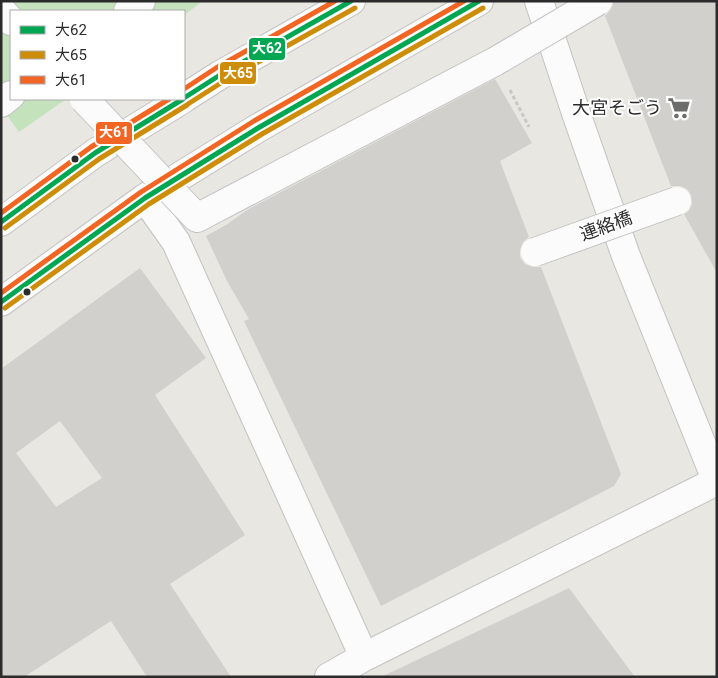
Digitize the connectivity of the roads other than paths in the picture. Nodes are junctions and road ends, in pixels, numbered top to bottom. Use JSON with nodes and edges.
{"nodes":[{"id":1,"x":141,"y":1,"type":"edge"},
{"id":2,"x":351,"y":1,"type":"edge"},
{"id":3,"x":479,"y":1,"type":"edge"},
{"id":4,"x":539,"y":1,"type":"edge"},
{"id":5,"x":598,"y":1,"type":"edge"},
{"id":6,"x":1,"y":10,"type":"edge"},
{"id":7,"x":129,"y":10,"type":"edge"},
{"id":8,"x":10,"y":20,"type":"edge"},
{"id":9,"x":185,"y":97,"type":"edge"},
{"id":10,"x":85,"y":100,"type":"edge"},
{"id":11,"x":180,"y":100,"type":"edge"},
{"id":12,"x":145,"y":198,"type":"junction"},
{"id":13,"x":677,"y":201,"type":"dead end"},
{"id":14,"x":1,"y":222,"type":"edge"},
{"id":15,"x":535,"y":252,"type":"dead end"},
{"id":16,"x":1,"y":302,"type":"edge"},
{"id":17,"x":717,"y":482,"type":"edge"},
{"id":18,"x":364,"y":656,"type":"junction"},
{"id":19,"x":329,"y":677,"type":"edge"}],
"edges":[{"from":1,"to":7,"type":"street"},
{"from":2,"to":9,"type":"street"},
{"from":3,"to":12,"type":"street"},
{"from":4,"to":17,"type":"street"},
{"from":5,"to":10,"type":"street","bridge":true},
{"from":6,"to":8,"type":"street"},
{"from":11,"to":14,"type":"street"},
{"from":12,"to":16,"type":"street"},
{"from":12,"to":18,"type":"street"},
{"from":13,"to":15,"type":"street","name":"連絡橋","bridge":true},
{"from":17,"to":18,"type":"street"},
{"from":18,"to":19,"type":"street"}]}
